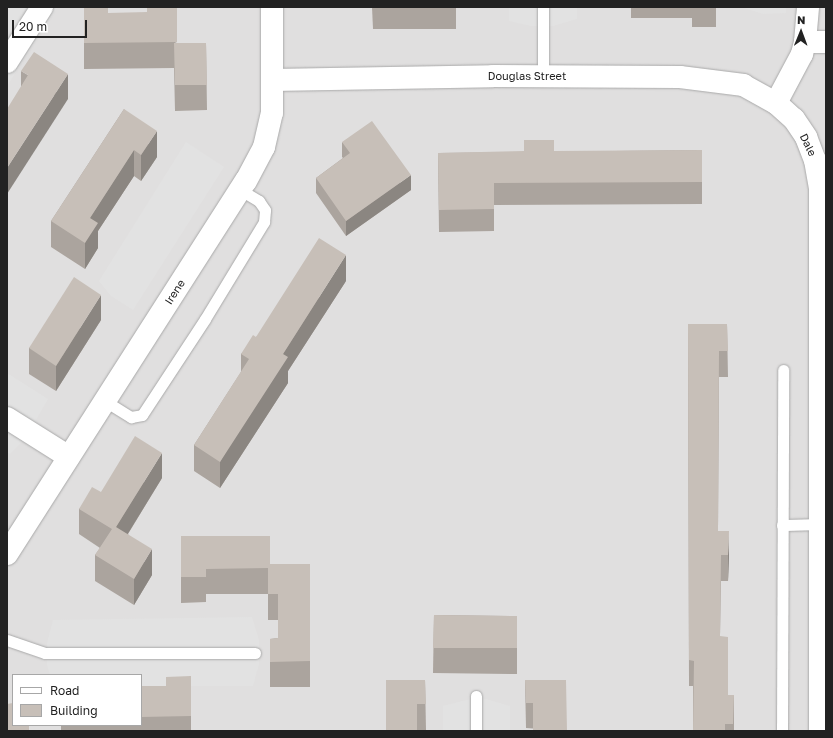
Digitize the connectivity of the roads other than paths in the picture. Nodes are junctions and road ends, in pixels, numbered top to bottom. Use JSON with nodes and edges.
{"nodes":[{"id":1,"x":42,"y":7,"type":"edge"},
{"id":2,"x":272,"y":7,"type":"edge"},
{"id":3,"x":543,"y":7,"type":"edge"},
{"id":4,"x":808,"y":7,"type":"edge"},
{"id":5,"x":816,"y":42,"type":"edge"},
{"id":6,"x":7,"y":62,"type":"edge"},
{"id":7,"x":543,"y":76,"type":"junction"},
{"id":8,"x":272,"y":80,"type":"junction"},
{"id":9,"x":776,"y":103,"type":"junction"},
{"id":10,"x":241,"y":190,"type":"junction"},
{"id":11,"x":824,"y":292,"type":"edge"},
{"id":12,"x":783,"y":370,"type":"dead end"},
{"id":13,"x":105,"y":401,"type":"junction"},
{"id":14,"x":7,"y":418,"type":"edge"},
{"id":15,"x":69,"y":457,"type":"junction"},
{"id":16,"x":782,"y":524,"type":"junction"},
{"id":17,"x":823,"y":524,"type":"edge"},
{"id":18,"x":7,"y":554,"type":"edge"},
{"id":19,"x":7,"y":640,"type":"edge"},
{"id":20,"x":255,"y":653,"type":"dead end"},
{"id":21,"x":476,"y":696,"type":"dead end"},
{"id":22,"x":476,"y":731,"type":"edge"},
{"id":23,"x":782,"y":731,"type":"edge"},
{"id":24,"x":820,"y":731,"type":"edge"}],
"edges":[{"from":1,"to":6,"type":"street"},
{"from":2,"to":8,"type":"street","name":"Irene"},
{"from":3,"to":7,"type":"lane"},
{"from":4,"to":5,"type":"street"},
{"from":5,"to":9,"type":"street"},
{"from":7,"to":8,"type":"street","name":"Douglas Street"},
{"from":7,"to":9,"type":"street","name":"Douglas Street"},
{"from":8,"to":10,"type":"street","name":"Irene"},
{"from":9,"to":11,"type":"street","name":"Dale"},
{"from":10,"to":13,"type":"street","name":"Irene"},
{"from":10,"to":13,"type":"lane"},
{"from":11,"to":17,"type":"street","name":"Dale"},
{"from":12,"to":16,"type":"lane"},
{"from":13,"to":15,"type":"street","name":"Irene"},
{"from":14,"to":15,"type":"street"},
{"from":15,"to":18,"type":"street","name":"Irene"},
{"from":16,"to":17,"type":"lane"},
{"from":16,"to":23,"type":"lane"},
{"from":17,"to":24,"type":"street","name":"Dale"},
{"from":19,"to":20,"type":"lane"},
{"from":21,"to":22,"type":"lane"}]}
